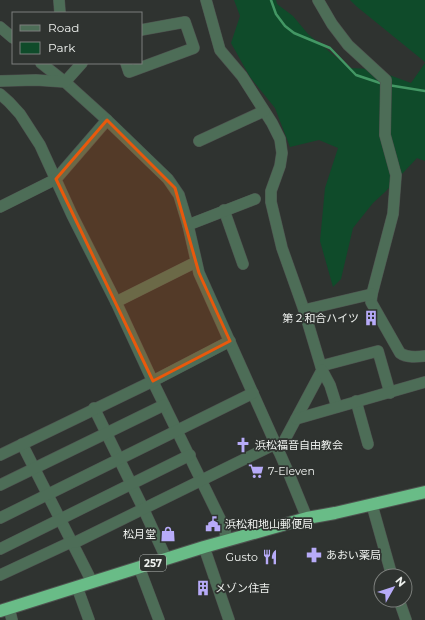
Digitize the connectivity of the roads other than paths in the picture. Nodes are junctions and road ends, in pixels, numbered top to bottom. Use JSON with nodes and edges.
{"nodes":[{"id":1,"x":59,"y":0,"type":"edge"},
{"id":2,"x":206,"y":0,"type":"edge"},
{"id":3,"x":318,"y":0,"type":"edge"},
{"id":4,"x":60,"y":12,"type":"edge"},
{"id":5,"x":0,"y":27,"type":"edge"},
{"id":6,"x":142,"y":30,"type":"edge"},
{"id":7,"x":12,"y":37,"type":"edge"},
{"id":8,"x":42,"y":64,"type":"edge"},
{"id":9,"x":81,"y":64,"type":"edge"},
{"id":10,"x":126,"y":64,"type":"edge"},
{"id":11,"x":0,"y":82,"type":"edge"},
{"id":12,"x":65,"y":82,"type":"junction"},
{"id":13,"x":0,"y":94,"type":"edge"},
{"id":14,"x":264,"y":111,"type":"junction"},
{"id":15,"x":107,"y":120,"type":"junction"},
{"id":16,"x":199,"y":141,"type":"dead end"},
{"id":17,"x":56,"y":179,"type":"junction"},
{"id":18,"x":255,"y":199,"type":"dead end"},
{"id":19,"x":0,"y":207,"type":"edge"},
{"id":20,"x":224,"y":210,"type":"junction"},
{"id":21,"x":188,"y":225,"type":"junction"},
{"id":22,"x":196,"y":262,"type":"junction"},
{"id":23,"x":243,"y":264,"type":"dead end"},
{"id":24,"x":372,"y":294,"type":"junction"},
{"id":25,"x":116,"y":302,"type":"junction"},
{"id":26,"x":304,"y":310,"type":"junction"},
{"id":27,"x":230,"y":341,"type":"junction"},
{"id":28,"x":425,"y":356,"type":"edge"},
{"id":29,"x":322,"y":368,"type":"junction"},
{"id":30,"x":153,"y":381,"type":"junction"},
{"id":31,"x":425,"y":382,"type":"edge"},
{"id":32,"x":253,"y":393,"type":"junction"},
{"id":33,"x":390,"y":393,"type":"junction"},
{"id":34,"x":356,"y":402,"type":"junction"},
{"id":35,"x":164,"y":405,"type":"junction"},
{"id":36,"x":337,"y":407,"type":"junction"},
{"id":37,"x":94,"y":408,"type":"junction"},
{"id":38,"x":296,"y":419,"type":"junction"},
{"id":39,"x":178,"y":431,"type":"junction"},
{"id":40,"x":107,"y":434,"type":"junction"},
{"id":41,"x":22,"y":444,"type":"junction"},
{"id":42,"x":368,"y":444,"type":"dead end"},
{"id":43,"x":276,"y":447,"type":"junction"},
{"id":44,"x":0,"y":455,"type":"edge"},
{"id":45,"x":190,"y":455,"type":"junction"},
{"id":46,"x":119,"y":460,"type":"junction"},
{"id":47,"x":34,"y":468,"type":"junction"},
{"id":48,"x":202,"y":480,"type":"junction"},
{"id":49,"x":0,"y":485,"type":"edge"},
{"id":50,"x":132,"y":485,"type":"junction"},
{"id":51,"x":425,"y":492,"type":"edge"},
{"id":52,"x":48,"y":494,"type":"junction"},
{"id":53,"x":372,"y":505,"type":"junction"},
{"id":54,"x":143,"y":508,"type":"junction"},
{"id":55,"x":0,"y":518,"type":"edge"},
{"id":56,"x":307,"y":518,"type":"junction"},
{"id":57,"x":60,"y":519,"type":"junction"},
{"id":58,"x":226,"y":541,"type":"junction"},
{"id":59,"x":71,"y":542,"type":"junction"},
{"id":60,"x":204,"y":547,"type":"junction"},
{"id":61,"x":0,"y":549,"type":"edge"},
{"id":62,"x":166,"y":558,"type":"junction"},
{"id":63,"x":139,"y":567,"type":"junction"},
{"id":64,"x":390,"y":568,"type":"edge"},
{"id":65,"x":0,"y":575,"type":"edge"},
{"id":66,"x":92,"y":582,"type":"junction"},
{"id":67,"x":77,"y":587,"type":"junction"},
{"id":68,"x":402,"y":608,"type":"edge"},
{"id":69,"x":4,"y":610,"type":"edge"},
{"id":70,"x":12,"y":620,"type":"edge"},
{"id":71,"x":89,"y":620,"type":"edge"},
{"id":72,"x":159,"y":620,"type":"edge"},
{"id":73,"x":229,"y":620,"type":"edge"},
{"id":74,"x":406,"y":620,"type":"edge"}],
"edges":[{"from":1,"to":4,"type":"street"},
{"from":2,"to":14,"type":"street"},
{"from":3,"to":24,"type":"street"},
{"from":5,"to":7,"type":"street"},
{"from":6,"to":10,"type":"street"},
{"from":8,"to":12,"type":"street"},
{"from":9,"to":12,"type":"street"},
{"from":11,"to":12,"type":"street"},
{"from":12,"to":15,"type":"street"},
{"from":13,"to":17,"type":"street"},
{"from":14,"to":16,"type":"street"},
{"from":14,"to":26,"type":"street"},
{"from":15,"to":17,"type":"street"},
{"from":15,"to":21,"type":"street"},
{"from":17,"to":19,"type":"street"},
{"from":17,"to":25,"type":"street"},
{"from":18,"to":20,"type":"street"},
{"from":20,"to":21,"type":"street"},
{"from":20,"to":23,"type":"street"},
{"from":21,"to":22,"type":"street"},
{"from":22,"to":25,"type":"street"},
{"from":22,"to":27,"type":"street"},
{"from":24,"to":26,"type":"street"},
{"from":24,"to":28,"type":"street"},
{"from":25,"to":30,"type":"street"},
{"from":26,"to":29,"type":"street"},
{"from":27,"to":30,"type":"street"},
{"from":27,"to":32,"type":"street"},
{"from":29,"to":33,"type":"street"},
{"from":29,"to":36,"type":"street"},
{"from":29,"to":38,"type":"street"},
{"from":30,"to":35,"type":"street"},
{"from":30,"to":37,"type":"street"},
{"from":31,"to":33,"type":"street"},
{"from":32,"to":39,"type":"street"},
{"from":32,"to":43,"type":"street"},
{"from":33,"to":34,"type":"street"},
{"from":34,"to":36,"type":"street"},
{"from":34,"to":42,"type":"street"},
{"from":35,"to":39,"type":"street"},
{"from":35,"to":40,"type":"street"},
{"from":36,"to":38,"type":"street"},
{"from":37,"to":40,"type":"street"},
{"from":37,"to":41,"type":"street"},
{"from":38,"to":43,"type":"street"},
{"from":39,"to":45,"type":"street"},
{"from":39,"to":46,"type":"street"},
{"from":40,"to":46,"type":"street"},
{"from":40,"to":47,"type":"street"},
{"from":41,"to":44,"type":"street"},
{"from":41,"to":47,"type":"street"},
{"from":43,"to":48,"type":"street"},
{"from":43,"to":56,"type":"street"},
{"from":45,"to":48,"type":"street"},
{"from":45,"to":50,"type":"street"},
{"from":46,"to":50,"type":"street"},
{"from":46,"to":52,"type":"street"},
{"from":47,"to":49,"type":"street"},
{"from":47,"to":52,"type":"street"},
{"from":48,"to":54,"type":"street"},
{"from":48,"to":58,"type":"street"},
{"from":50,"to":54,"type":"street"},
{"from":50,"to":57,"type":"street"},
{"from":51,"to":53,"type":"highway","number":"257"},
{"from":52,"to":55,"type":"street"},
{"from":52,"to":57,"type":"street"},
{"from":53,"to":56,"type":"highway","number":"257"},
{"from":53,"to":64,"type":"street"},
{"from":54,"to":59,"type":"street"},
{"from":54,"to":62,"type":"street"},
{"from":56,"to":58,"type":"highway","number":"257"},
{"from":57,"to":59,"type":"street"},
{"from":57,"to":61,"type":"street"},
{"from":58,"to":60,"type":"highway","number":"257"},
{"from":59,"to":65,"type":"street"},
{"from":59,"to":66,"type":"street"},
{"from":60,"to":62,"type":"highway","number":"257"},
{"from":60,"to":73,"type":"street"},
{"from":62,"to":63,"type":"highway","number":"257"},
{"from":63,"to":66,"type":"highway","number":"257"},
{"from":63,"to":72,"type":"street"},
{"from":66,"to":67,"type":"highway","number":"257"},
{"from":67,"to":69,"type":"highway","number":"257"},
{"from":67,"to":71,"type":"street"},
{"from":68,"to":74,"type":"street"},
{"from":69,"to":70,"type":"street"}]}
